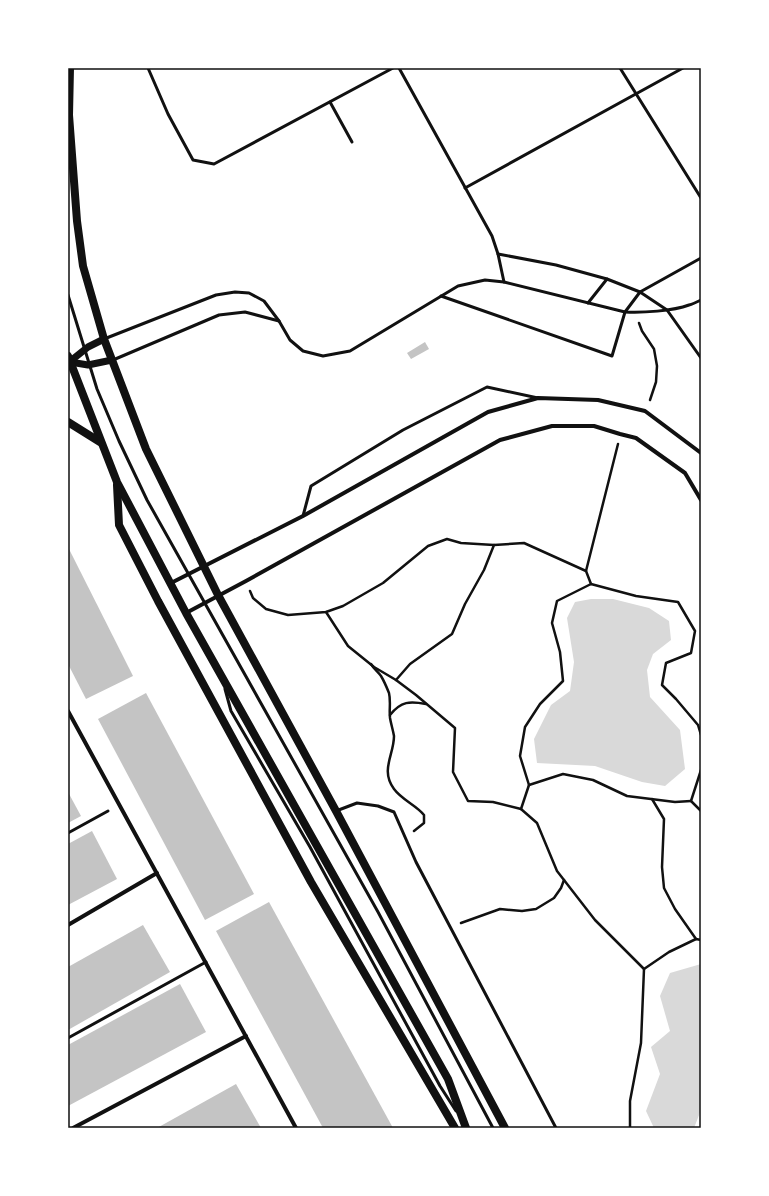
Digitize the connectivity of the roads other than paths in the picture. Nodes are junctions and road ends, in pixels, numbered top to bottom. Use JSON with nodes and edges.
{"nodes":[{"id":1,"x":70,"y":68,"type":"edge"},
{"id":2,"x":148,"y":68,"type":"edge"},
{"id":3,"x":393,"y":68,"type":"edge"},
{"id":4,"x":399,"y":68,"type":"edge"},
{"id":5,"x":620,"y":68,"type":"edge"},
{"id":6,"x":683,"y":68,"type":"edge"},
{"id":7,"x":636,"y":93,"type":"junction"},
{"id":8,"x":330,"y":102,"type":"junction"},
{"id":9,"x":352,"y":142,"type":"dead end"},
{"id":10,"x":465,"y":188,"type":"junction"},
{"id":11,"x":701,"y":198,"type":"edge"},
{"id":12,"x":498,"y":254,"type":"junction"},
{"id":13,"x":701,"y":258,"type":"edge"},
{"id":14,"x":607,"y":279,"type":"junction"},
{"id":15,"x":504,"y":282,"type":"junction"},
{"id":16,"x":640,"y":292,"type":"junction"},
{"id":17,"x":68,"y":295,"type":"edge"},
{"id":18,"x":441,"y":296,"type":"junction"},
{"id":19,"x":701,"y":300,"type":"edge"},
{"id":20,"x":588,"y":303,"type":"junction"},
{"id":21,"x":667,"y":310,"type":"junction"},
{"id":22,"x":625,"y":312,"type":"junction"},
{"id":23,"x":279,"y":321,"type":"junction"},
{"id":24,"x":104,"y":340,"type":"junction"},
{"id":25,"x":701,"y":358,"type":"edge"},
{"id":26,"x":69,"y":360,"type":"edge"},
{"id":27,"x":112,"y":360,"type":"junction"},
{"id":28,"x":538,"y":398,"type":"junction"},
{"id":29,"x":68,"y":422,"type":"edge"},
{"id":30,"x":100,"y":442,"type":"junction"},
{"id":31,"x":701,"y":453,"type":"edge"},
{"id":32,"x":117,"y":482,"type":"junction"},
{"id":33,"x":701,"y":500,"type":"edge"},
{"id":34,"x":303,"y":516,"type":"junction"},
{"id":35,"x":203,"y":567,"type":"junction"},
{"id":36,"x":170,"y":584,"type":"junction"},
{"id":37,"x":218,"y":595,"type":"junction"},
{"id":38,"x":186,"y":613,"type":"junction"},
{"id":39,"x":222,"y":677,"type":"junction"},
{"id":40,"x":68,"y":711,"type":"edge"},
{"id":41,"x":70,"y":720,"type":"edge"},
{"id":42,"x":108,"y":810,"type":"dead end"},
{"id":43,"x":336,"y":811,"type":"junction"},
{"id":44,"x":68,"y":833,"type":"edge"},
{"id":45,"x":157,"y":873,"type":"junction"},
{"id":46,"x":68,"y":925,"type":"edge"},
{"id":47,"x":206,"y":962,"type":"junction"},
{"id":48,"x":246,"y":1036,"type":"junction"},
{"id":49,"x":68,"y":1038,"type":"edge"},
{"id":50,"x":73,"y":1128,"type":"edge"},
{"id":51,"x":296,"y":1128,"type":"edge"},
{"id":52,"x":455,"y":1128,"type":"edge"},
{"id":53,"x":466,"y":1128,"type":"edge"},
{"id":54,"x":493,"y":1128,"type":"edge"},
{"id":55,"x":506,"y":1128,"type":"edge"},
{"id":56,"x":556,"y":1128,"type":"edge"}],
"edges":[{"from":1,"to":24,"type":"main road"},
{"from":2,"to":8,"type":"lane"},
{"from":3,"to":8,"type":"lane"},
{"from":4,"to":10,"type":"lane"},
{"from":5,"to":7,"type":"lane"},
{"from":6,"to":7,"type":"lane"},
{"from":7,"to":10,"type":"lane"},
{"from":7,"to":11,"type":"lane"},
{"from":8,"to":9,"type":"lane"},
{"from":10,"to":12,"type":"lane"},
{"from":12,"to":14,"type":"lane"},
{"from":12,"to":15,"type":"lane"},
{"from":13,"to":16,"type":"lane"},
{"from":14,"to":16,"type":"lane"},
{"from":14,"to":20,"type":"lane"},
{"from":15,"to":18,"type":"lane"},
{"from":15,"to":20,"type":"lane"},
{"from":16,"to":21,"type":"lane"},
{"from":16,"to":22,"type":"lane"},
{"from":17,"to":54,"type":"lane"},
{"from":18,"to":22,"type":"lane"},
{"from":18,"to":23,"type":"lane"},
{"from":19,"to":21,"type":"lane"},
{"from":20,"to":22,"type":"lane"},
{"from":21,"to":22,"type":"lane"},
{"from":21,"to":25,"type":"lane"},
{"from":23,"to":24,"type":"lane"},
{"from":23,"to":27,"type":"lane"},
{"from":24,"to":26,"type":"street"},
{"from":24,"to":27,"type":"main road"},
{"from":26,"to":27,"type":"street"},
{"from":26,"to":30,"type":"main road"},
{"from":27,"to":35,"type":"main road"},
{"from":28,"to":31,"type":"street"},
{"from":28,"to":34,"type":"street"},
{"from":28,"to":34,"type":"lane"},
{"from":29,"to":30,"type":"main road"},
{"from":30,"to":32,"type":"main road"},
{"from":32,"to":36,"type":"main road"},
{"from":32,"to":52,"type":"main road"},
{"from":33,"to":37,"type":"street"},
{"from":34,"to":35,"type":"street"},
{"from":35,"to":36,"type":"street"},
{"from":35,"to":37,"type":"main road"},
{"from":36,"to":38,"type":"main road"},
{"from":37,"to":38,"type":"street"},
{"from":37,"to":43,"type":"main road"},
{"from":38,"to":39,"type":"main road"},
{"from":39,"to":53,"type":"main road"},
{"from":39,"to":53,"type":"lane"},
{"from":40,"to":41,"type":"street"},
{"from":41,"to":45,"type":"street"},
{"from":42,"to":44,"type":"lane"},
{"from":43,"to":55,"type":"main road"},
{"from":43,"to":56,"type":"lane"},
{"from":45,"to":46,"type":"street"},
{"from":45,"to":47,"type":"street"},
{"from":47,"to":48,"type":"street"},
{"from":47,"to":49,"type":"lane"},
{"from":48,"to":50,"type":"street"},
{"from":48,"to":51,"type":"street"}]}
